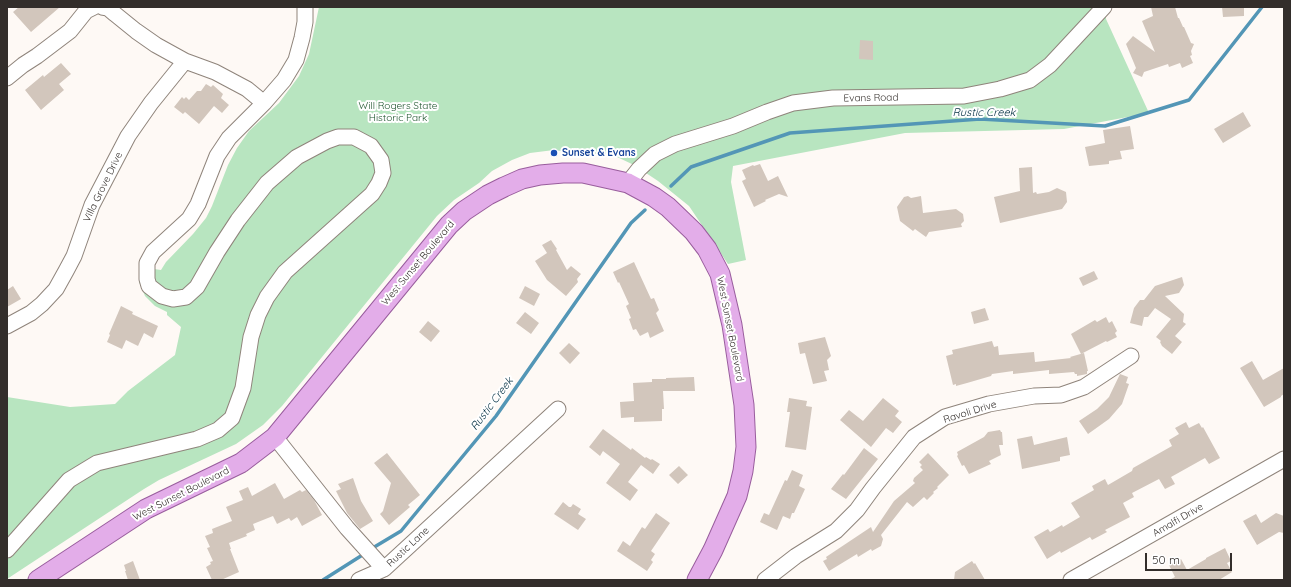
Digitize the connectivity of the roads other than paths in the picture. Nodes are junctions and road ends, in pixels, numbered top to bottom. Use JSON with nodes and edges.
{"nodes":[{"id":1,"x":94,"y":7,"type":"edge"},
{"id":2,"x":102,"y":7,"type":"edge"},
{"id":3,"x":305,"y":7,"type":"edge"},
{"id":4,"x":1104,"y":7,"type":"edge"},
{"id":5,"x":185,"y":60,"type":"junction"},
{"id":6,"x":7,"y":78,"type":"edge"},
{"id":7,"x":264,"y":103,"type":"junction"},
{"id":8,"x":628,"y":183,"type":"junction"},
{"id":9,"x":7,"y":326,"type":"edge"},
{"id":10,"x":1131,"y":356,"type":"dead end"},
{"id":11,"x":558,"y":409,"type":"dead end"},
{"id":12,"x":275,"y":437,"type":"junction"},
{"id":13,"x":1284,"y":459,"type":"edge"},
{"id":14,"x":7,"y":550,"type":"edge"},
{"id":15,"x":384,"y":569,"type":"junction"},
{"id":16,"x":38,"y":580,"type":"edge"},
{"id":17,"x":359,"y":580,"type":"edge"},
{"id":18,"x":697,"y":580,"type":"edge"},
{"id":19,"x":765,"y":580,"type":"edge"},
{"id":20,"x":1071,"y":580,"type":"edge"}],
"edges":[{"from":1,"to":6,"type":"street"},
{"from":2,"to":5,"type":"street"},
{"from":3,"to":7,"type":"street"},
{"from":4,"to":8,"type":"street","name":"Evans Road"},
{"from":5,"to":7,"type":"street"},
{"from":5,"to":9,"type":"street","name":"Villa Grove Drive"},
{"from":7,"to":14,"type":"street"},
{"from":8,"to":12,"type":"main road","name":"West Sunset Boulevard"},
{"from":8,"to":18,"type":"main road","name":"West Sunset Boulevard"},
{"from":10,"to":19,"type":"street","name":"Ravoli Drive"},
{"from":11,"to":15,"type":"street","name":"Rustic Lane"},
{"from":12,"to":15,"type":"street","name":"Rustic Lane"},
{"from":12,"to":16,"type":"main road","name":"West Sunset Boulevard"},
{"from":13,"to":20,"type":"street","name":"Amalfi Drive"},
{"from":15,"to":17,"type":"street"}]}
